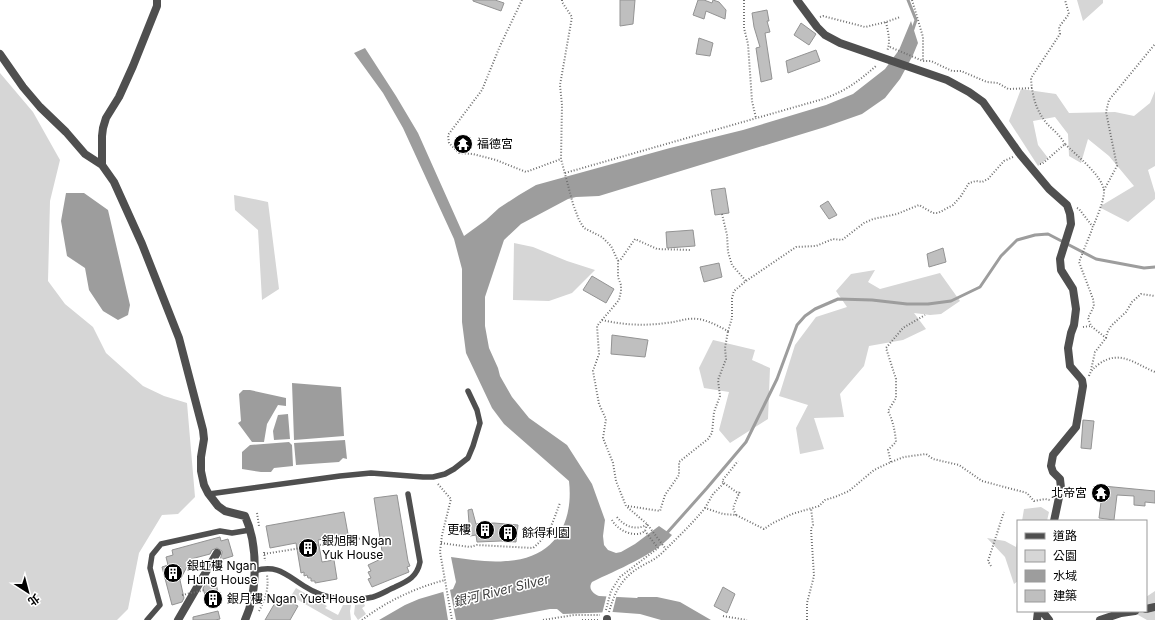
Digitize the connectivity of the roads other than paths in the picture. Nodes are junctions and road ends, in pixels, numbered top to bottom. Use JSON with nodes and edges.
{"nodes":[{"id":1,"x":157,"y":0,"type":"edge"},
{"id":2,"x":797,"y":0,"type":"edge"},
{"id":3,"x":0,"y":54,"type":"edge"},
{"id":4,"x":102,"y":165,"type":"junction"},
{"id":5,"x":468,"y":391,"type":"dead end"},
{"id":6,"x":209,"y":494,"type":"junction"},
{"id":7,"x":408,"y":494,"type":"dead end"},
{"id":8,"x":1054,"y":520,"type":"edge"},
{"id":9,"x":250,"y":530,"type":"junction"},
{"id":10,"x":217,"y":553,"type":"dead end"},
{"id":11,"x":254,"y":571,"type":"junction"},
{"id":12,"x":1043,"y":612,"type":"edge"},
{"id":13,"x":1130,"y":612,"type":"edge"},
{"id":14,"x":146,"y":620,"type":"edge"},
{"id":15,"x":178,"y":620,"type":"edge"},
{"id":16,"x":245,"y":620,"type":"edge"},
{"id":17,"x":1049,"y":620,"type":"edge"},
{"id":18,"x":1100,"y":620,"type":"edge"}],
"edges":[{"from":1,"to":4,"type":"street"},
{"from":2,"to":8,"type":"street"},
{"from":3,"to":4,"type":"street"},
{"from":4,"to":6,"type":"street"},
{"from":5,"to":6,"type":"lane"},
{"from":6,"to":9,"type":"street"},
{"from":7,"to":11,"type":"lane"},
{"from":9,"to":11,"type":"street"},
{"from":9,"to":14,"type":"lane"},
{"from":10,"to":15,"type":"street"},
{"from":11,"to":16,"type":"street"},
{"from":12,"to":17,"type":"street"},
{"from":13,"to":18,"type":"street"}]}
